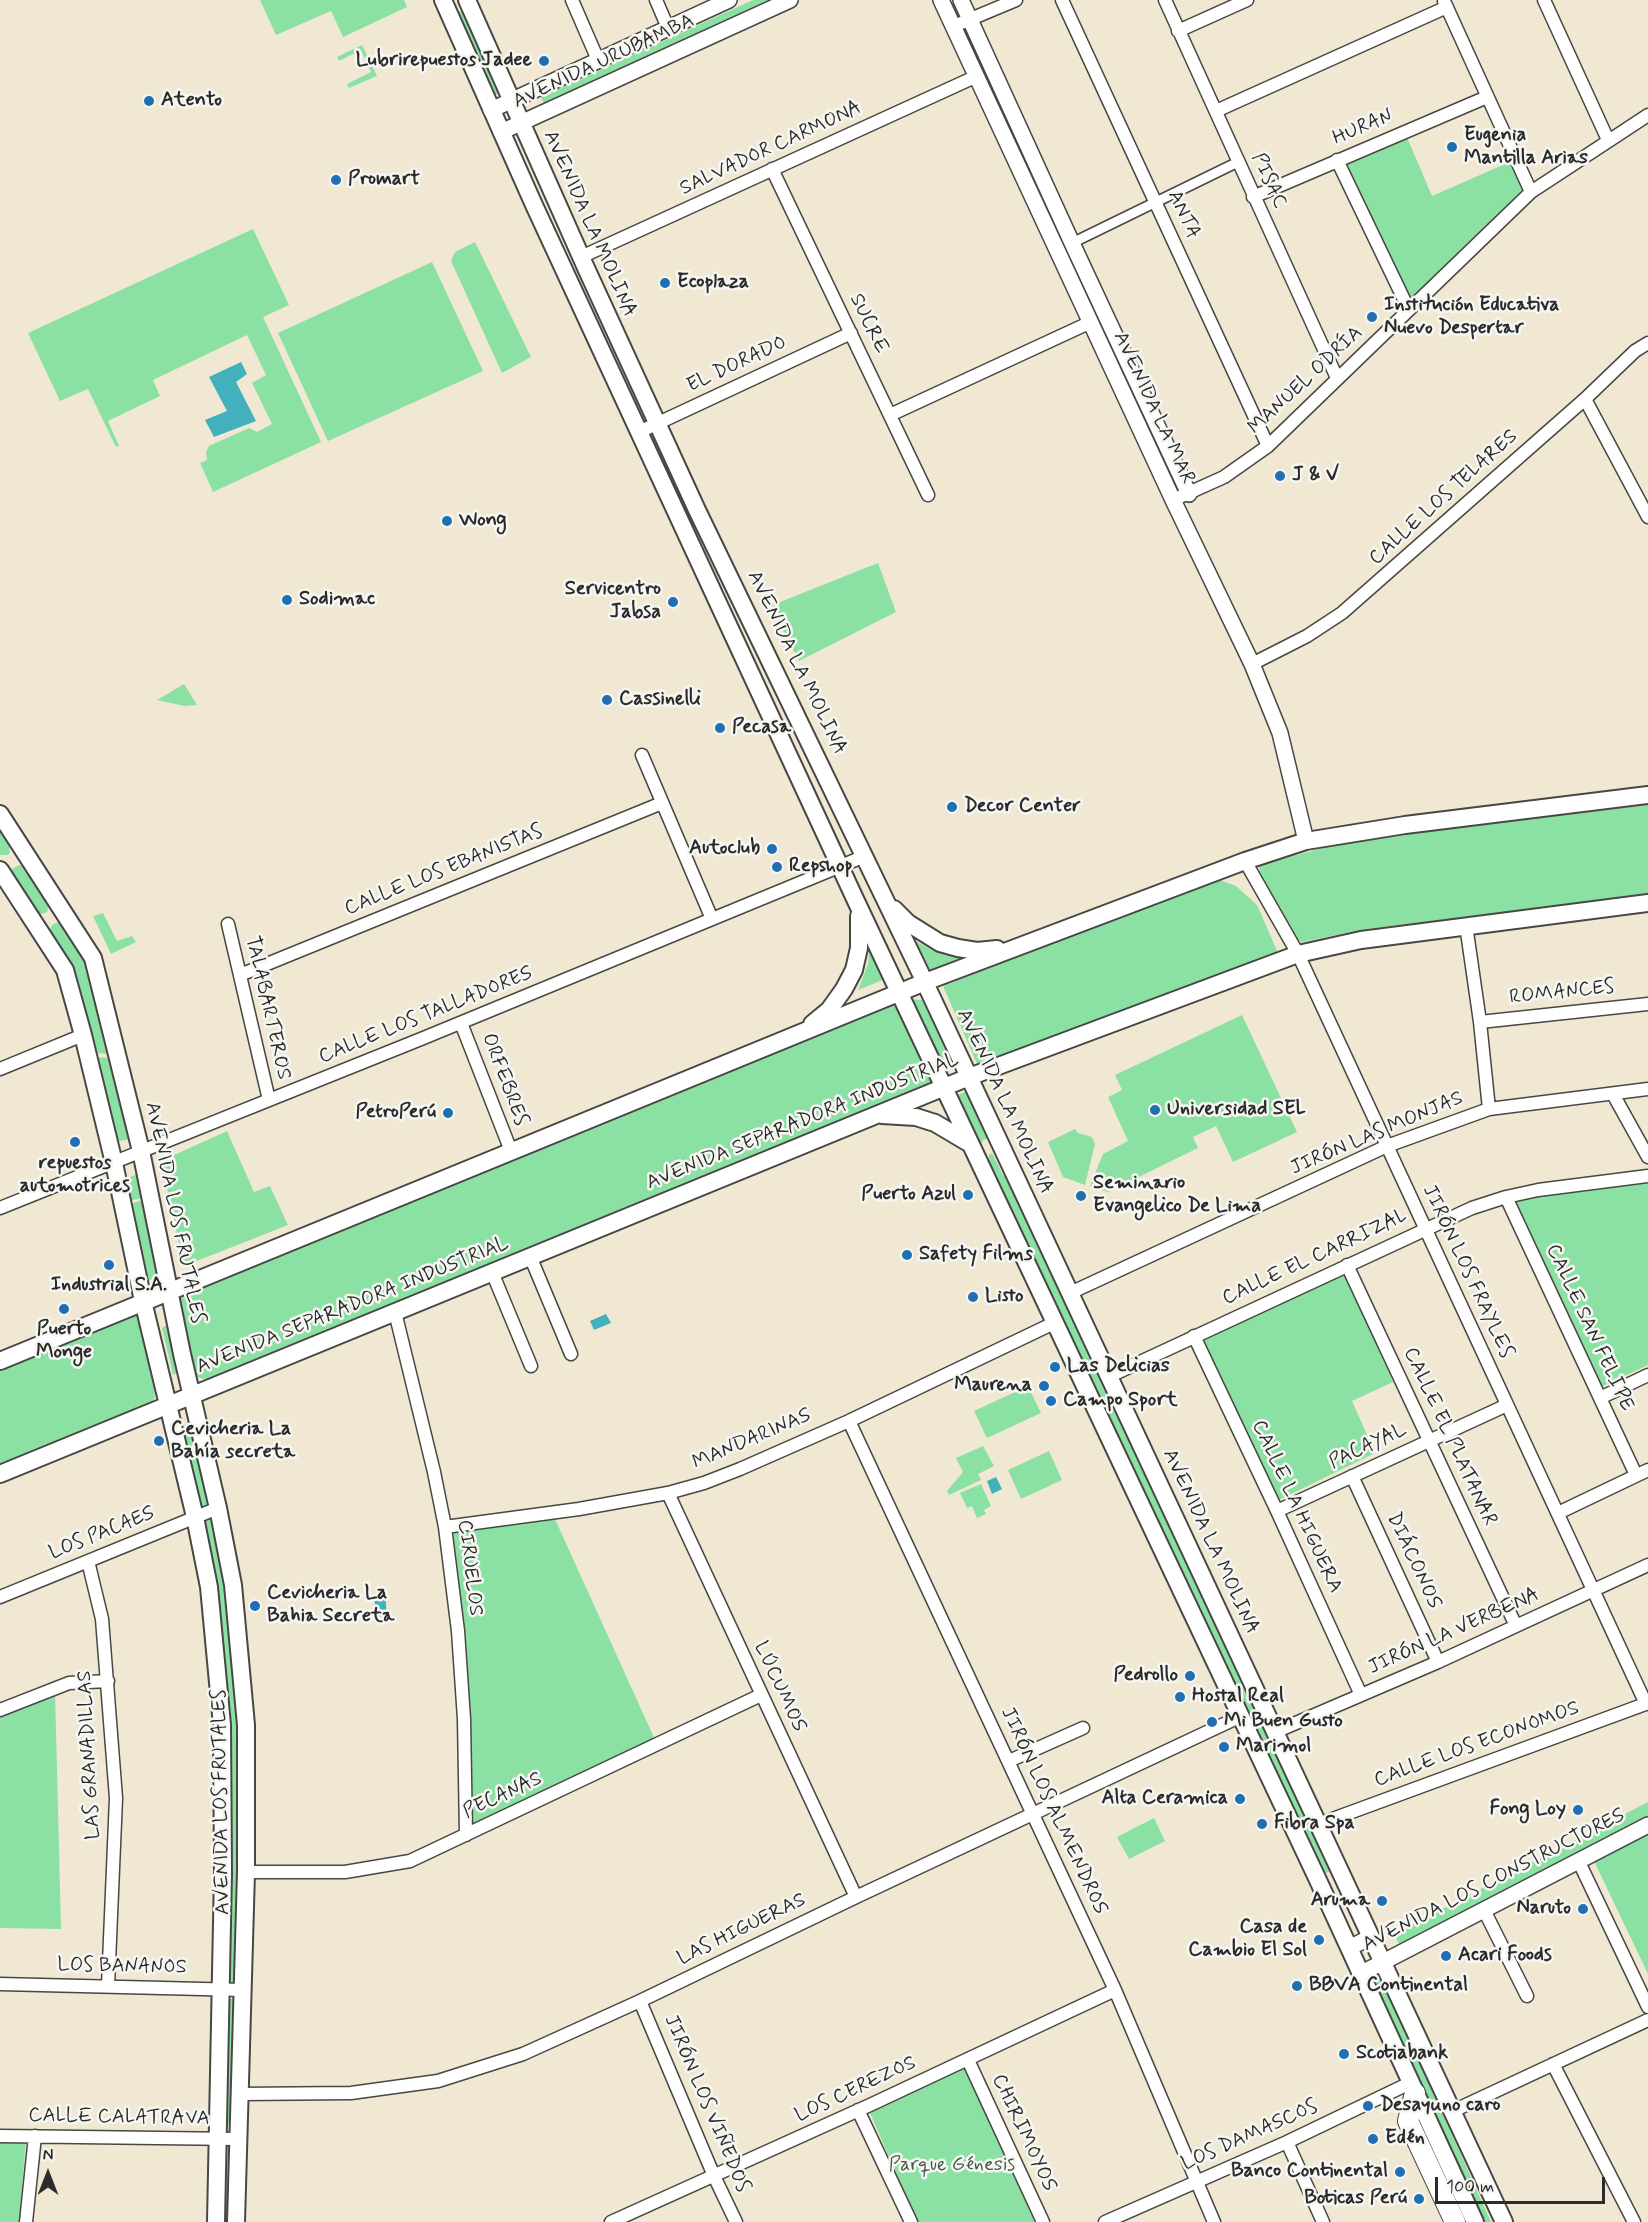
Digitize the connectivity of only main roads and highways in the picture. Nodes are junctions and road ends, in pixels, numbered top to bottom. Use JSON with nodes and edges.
{"nodes":[{"id":1,"x":443,"y":0,"type":"edge"},
{"id":2,"x":467,"y":0,"type":"edge"},
{"id":3,"x":710,"y":536,"type":"junction"},
{"id":4,"x":691,"y":545,"type":"junction"},
{"id":5,"x":792,"y":704,"type":"junction"},
{"id":6,"x":770,"y":714,"type":"junction"},
{"id":7,"x":1648,"y":795,"type":"edge"},
{"id":8,"x":0,"y":814,"type":"edge"},
{"id":9,"x":0,"y":870,"type":"edge"},
{"id":10,"x":882,"y":892,"type":"junction"},
{"id":11,"x":856,"y":901,"type":"junction"},
{"id":12,"x":1648,"y":903,"type":"edge"},
{"id":13,"x":1021,"y":946,"type":"junction"},
{"id":14,"x":925,"y":982,"type":"junction"},
{"id":15,"x":899,"y":993,"type":"junction"},
{"id":16,"x":788,"y":1039,"type":"junction"},
{"id":17,"x":969,"y":1077,"type":"junction"},
{"id":18,"x":943,"y":1087,"type":"junction"},
{"id":19,"x":875,"y":1116,"type":"junction"},
{"id":20,"x":969,"y":1144,"type":"junction"},
{"id":21,"x":980,"y":1166,"type":"junction"},
{"id":22,"x":1016,"y":1177,"type":"junction"},
{"id":23,"x":170,"y":1290,"type":"junction"},
{"id":24,"x":143,"y":1301,"type":"junction"},
{"id":25,"x":0,"y":1361,"type":"edge"},
{"id":26,"x":192,"y":1394,"type":"junction"},
{"id":27,"x":169,"y":1404,"type":"junction"},
{"id":28,"x":0,"y":1474,"type":"edge"},
{"id":29,"x":1339,"y":1866,"type":"junction"},
{"id":30,"x":1317,"y":1878,"type":"junction"},
{"id":31,"x":1412,"y":2088,"type":"junction"},
{"id":32,"x":216,"y":2222,"type":"edge"},
{"id":33,"x":236,"y":2222,"type":"edge"},
{"id":34,"x":1455,"y":2222,"type":"edge"},
{"id":35,"x":1475,"y":2222,"type":"edge"},
{"id":36,"x":1504,"y":2222,"type":"edge"}],
"edges":[{"from":1,"to":4,"type":"main road","name":"AVENIDA LA MOLINA"},
{"from":2,"to":3,"type":"main road","name":"AVENIDA LA MOLINA"},
{"from":3,"to":4,"type":"main road"},
{"from":3,"to":5,"type":"main road","name":"AVENIDA LA MOLINA"},
{"from":4,"to":6,"type":"main road","name":"AVENIDA LA MOLINA"},
{"from":5,"to":6,"type":"main road"},
{"from":5,"to":10,"type":"main road","name":"AVENIDA LA MOLINA"},
{"from":6,"to":11,"type":"main road","name":"AVENIDA LA MOLINA"},
{"from":7,"to":13,"type":"main road"},
{"from":8,"to":23,"type":"main road","name":"AVENIDA LOS FRUTALES"},
{"from":9,"to":24,"type":"main road","name":"AVENIDA LOS FRUTALES"},
{"from":10,"to":13,"type":"main road"},
{"from":10,"to":14,"type":"main road","name":"AVENIDA LA MOLINA"},
{"from":11,"to":15,"type":"main road","name":"AVENIDA LA MOLINA"},
{"from":11,"to":16,"type":"main road"},
{"from":12,"to":17,"type":"main road","name":"AVENIDA SEPARADORA INDUSTRIAL"},
{"from":13,"to":14,"type":"main road"},
{"from":14,"to":15,"type":"main road"},
{"from":14,"to":17,"type":"main road","name":"AVENIDA LA MOLINA"},
{"from":15,"to":16,"type":"main road"},
{"from":15,"to":18,"type":"main road","name":"AVENIDA LA MOLINA"},
{"from":16,"to":23,"type":"main road"},
{"from":17,"to":18,"type":"main road","name":"AVENIDA SEPARADORA INDUSTRIAL"},
{"from":17,"to":22,"type":"main road","name":"AVENIDA LA MOLINA"},
{"from":18,"to":19,"type":"main road","name":"AVENIDA SEPARADORA INDUSTRIAL"},
{"from":18,"to":20,"type":"main road","name":"AVENIDA LA MOLINA"},
{"from":19,"to":20,"type":"main road"},
{"from":19,"to":26,"type":"main road","name":"AVENIDA SEPARADORA INDUSTRIAL"},
{"from":20,"to":21,"type":"main road","name":"AVENIDA LA MOLINA"},
{"from":21,"to":22,"type":"main road"},
{"from":21,"to":30,"type":"main road","name":"AVENIDA LA MOLINA"},
{"from":22,"to":29,"type":"main road","name":"AVENIDA LA MOLINA"},
{"from":23,"to":24,"type":"main road"},
{"from":23,"to":26,"type":"main road","name":"AVENIDA LOS FRUTALES"},
{"from":24,"to":25,"type":"main road"},
{"from":24,"to":27,"type":"main road","name":"AVENIDA LOS FRUTALES"},
{"from":26,"to":27,"type":"main road","name":"AVENIDA SEPARADORA INDUSTRIAL"},
{"from":26,"to":33,"type":"main road","name":"AVENIDA LOS FRUTALES"},
{"from":27,"to":28,"type":"main road","name":"AVENIDA SEPARADORA INDUSTRIAL"},
{"from":27,"to":32,"type":"main road","name":"AVENIDA LOS FRUTALES"},
{"from":29,"to":30,"type":"main road"},
{"from":29,"to":36,"type":"main road","name":"AVENIDA LA MOLINA"},
{"from":30,"to":31,"type":"main road","name":"AVENIDA LA MOLINA"},
{"from":31,"to":34,"type":"main road"},
{"from":31,"to":35,"type":"main road","name":"AVENIDA LA MOLINA"}]}
